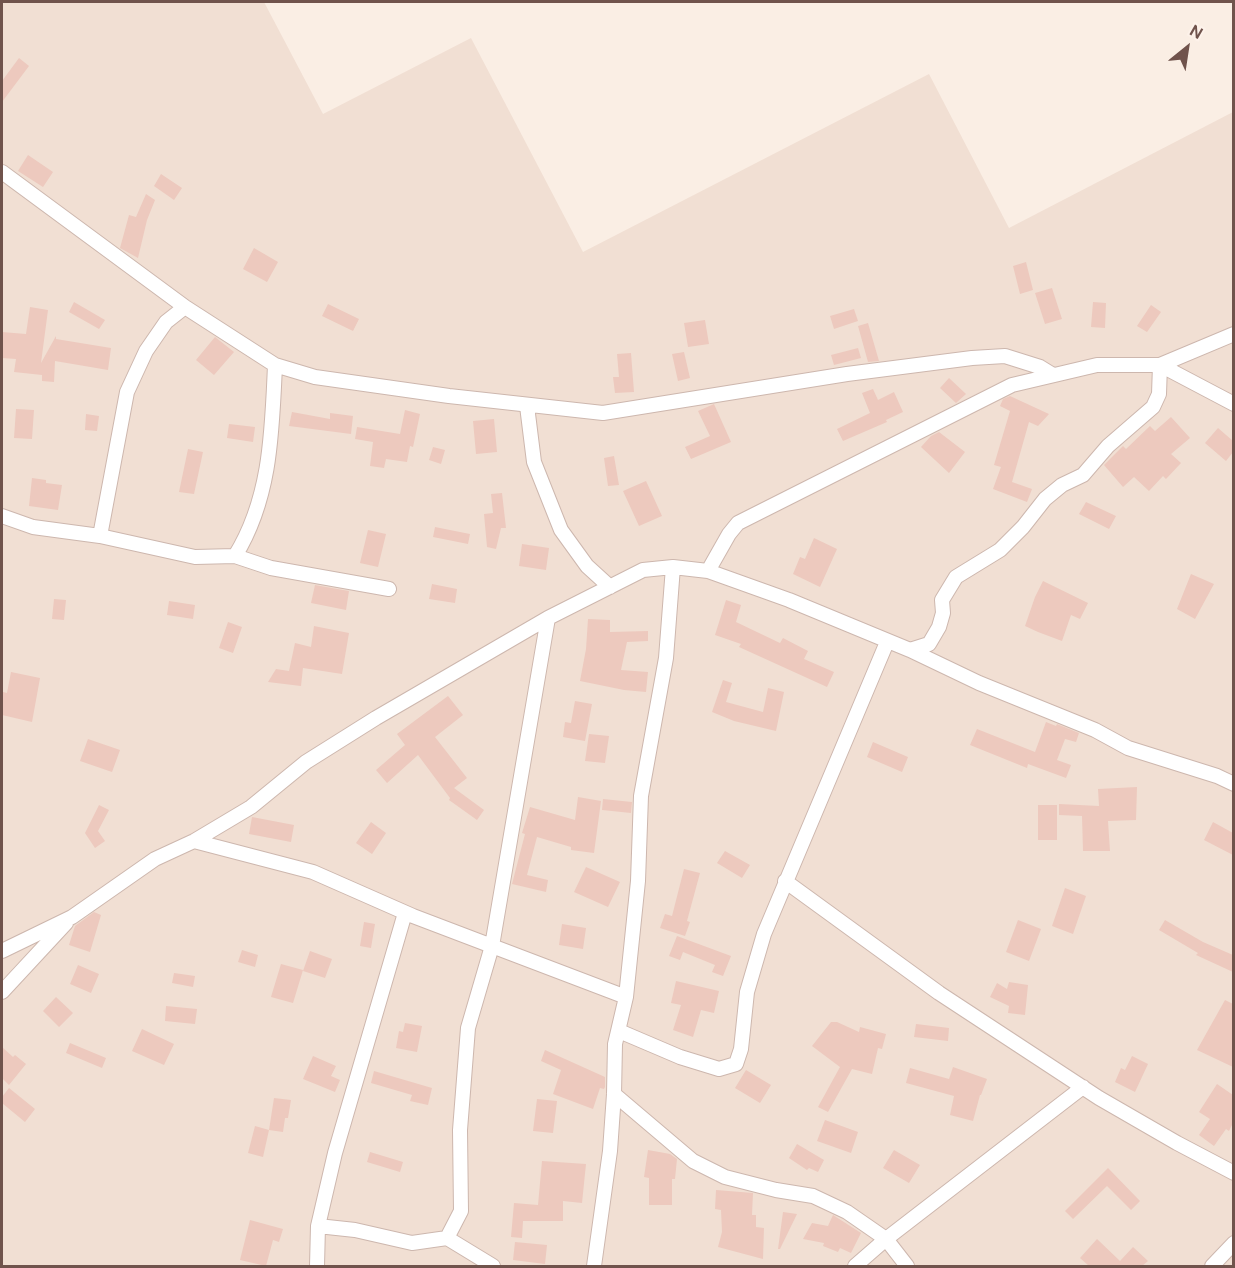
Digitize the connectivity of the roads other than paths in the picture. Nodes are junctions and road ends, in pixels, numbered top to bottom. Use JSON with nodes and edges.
{"nodes":[{"id":1,"x":2,"y":173,"type":"edge"},
{"id":2,"x":185,"y":307,"type":"junction"},
{"id":3,"x":1233,"y":334,"type":"edge"},
{"id":4,"x":275,"y":365,"type":"junction"},
{"id":5,"x":1160,"y":365,"type":"junction"},
{"id":6,"x":1053,"y":375,"type":"junction"},
{"id":7,"x":1233,"y":404,"type":"edge"},
{"id":8,"x":527,"y":406,"type":"junction"},
{"id":9,"x":2,"y":516,"type":"edge"},
{"id":10,"x":100,"y":536,"type":"junction"},
{"id":11,"x":235,"y":556,"type":"junction"},
{"id":12,"x":673,"y":567,"type":"junction"},
{"id":13,"x":708,"y":571,"type":"junction"},
{"id":14,"x":610,"y":587,"type":"junction"},
{"id":15,"x":389,"y":589,"type":"dead end"},
{"id":16,"x":548,"y":618,"type":"junction"},
{"id":17,"x":887,"y":642,"type":"junction"},
{"id":18,"x":910,"y":650,"type":"junction"},
{"id":19,"x":1233,"y":784,"type":"edge"},
{"id":20,"x":194,"y":841,"type":"junction"},
{"id":21,"x":785,"y":881,"type":"junction"},
{"id":22,"x":405,"y":913,"type":"junction"},
{"id":23,"x":72,"y":917,"type":"junction"},
{"id":24,"x":492,"y":946,"type":"junction"},
{"id":25,"x":2,"y":951,"type":"edge"},
{"id":26,"x":2,"y":992,"type":"edge"},
{"id":27,"x":626,"y":997,"type":"junction"},
{"id":28,"x":619,"y":1031,"type":"junction"},
{"id":29,"x":1083,"y":1087,"type":"junction"},
{"id":30,"x":614,"y":1094,"type":"junction"},
{"id":31,"x":1233,"y":1173,"type":"edge"},
{"id":32,"x":318,"y":1226,"type":"junction"},
{"id":33,"x":447,"y":1238,"type":"junction"},
{"id":34,"x":886,"y":1239,"type":"junction"},
{"id":35,"x":1233,"y":1243,"type":"edge"},
{"id":36,"x":316,"y":1266,"type":"edge"},
{"id":37,"x":493,"y":1266,"type":"edge"},
{"id":38,"x":594,"y":1266,"type":"edge"},
{"id":39,"x":855,"y":1266,"type":"edge"},
{"id":40,"x":908,"y":1266,"type":"edge"},
{"id":41,"x":1212,"y":1266,"type":"edge"}],
"edges":[{"from":1,"to":2,"type":"street"},
{"from":2,"to":4,"type":"street"},
{"from":2,"to":10,"type":"street"},
{"from":3,"to":5,"type":"street"},
{"from":4,"to":8,"type":"street"},
{"from":4,"to":11,"type":"street"},
{"from":5,"to":6,"type":"street"},
{"from":5,"to":7,"type":"street"},
{"from":5,"to":18,"type":"street"},
{"from":6,"to":8,"type":"street"},
{"from":6,"to":13,"type":"street"},
{"from":8,"to":14,"type":"street"},
{"from":9,"to":10,"type":"street"},
{"from":10,"to":11,"type":"street"},
{"from":11,"to":15,"type":"street"},
{"from":12,"to":13,"type":"street"},
{"from":12,"to":14,"type":"street"},
{"from":12,"to":27,"type":"street"},
{"from":13,"to":17,"type":"street"},
{"from":14,"to":16,"type":"street"},
{"from":16,"to":20,"type":"street"},
{"from":16,"to":24,"type":"street"},
{"from":17,"to":18,"type":"street"},
{"from":17,"to":21,"type":"street"},
{"from":18,"to":19,"type":"street"},
{"from":20,"to":22,"type":"street"},
{"from":20,"to":23,"type":"street"},
{"from":21,"to":28,"type":"street"},
{"from":21,"to":29,"type":"street"},
{"from":22,"to":24,"type":"street"},
{"from":22,"to":32,"type":"street"},
{"from":23,"to":25,"type":"street"},
{"from":23,"to":26,"type":"street"},
{"from":24,"to":27,"type":"street"},
{"from":24,"to":33,"type":"street"},
{"from":27,"to":28,"type":"street"},
{"from":28,"to":30,"type":"street"},
{"from":29,"to":31,"type":"street"},
{"from":29,"to":34,"type":"street"},
{"from":30,"to":34,"type":"street"},
{"from":30,"to":38,"type":"street"},
{"from":32,"to":33,"type":"street"},
{"from":32,"to":36,"type":"street"},
{"from":33,"to":37,"type":"street"},
{"from":34,"to":39,"type":"street"},
{"from":34,"to":40,"type":"street"},
{"from":35,"to":41,"type":"street"}]}
